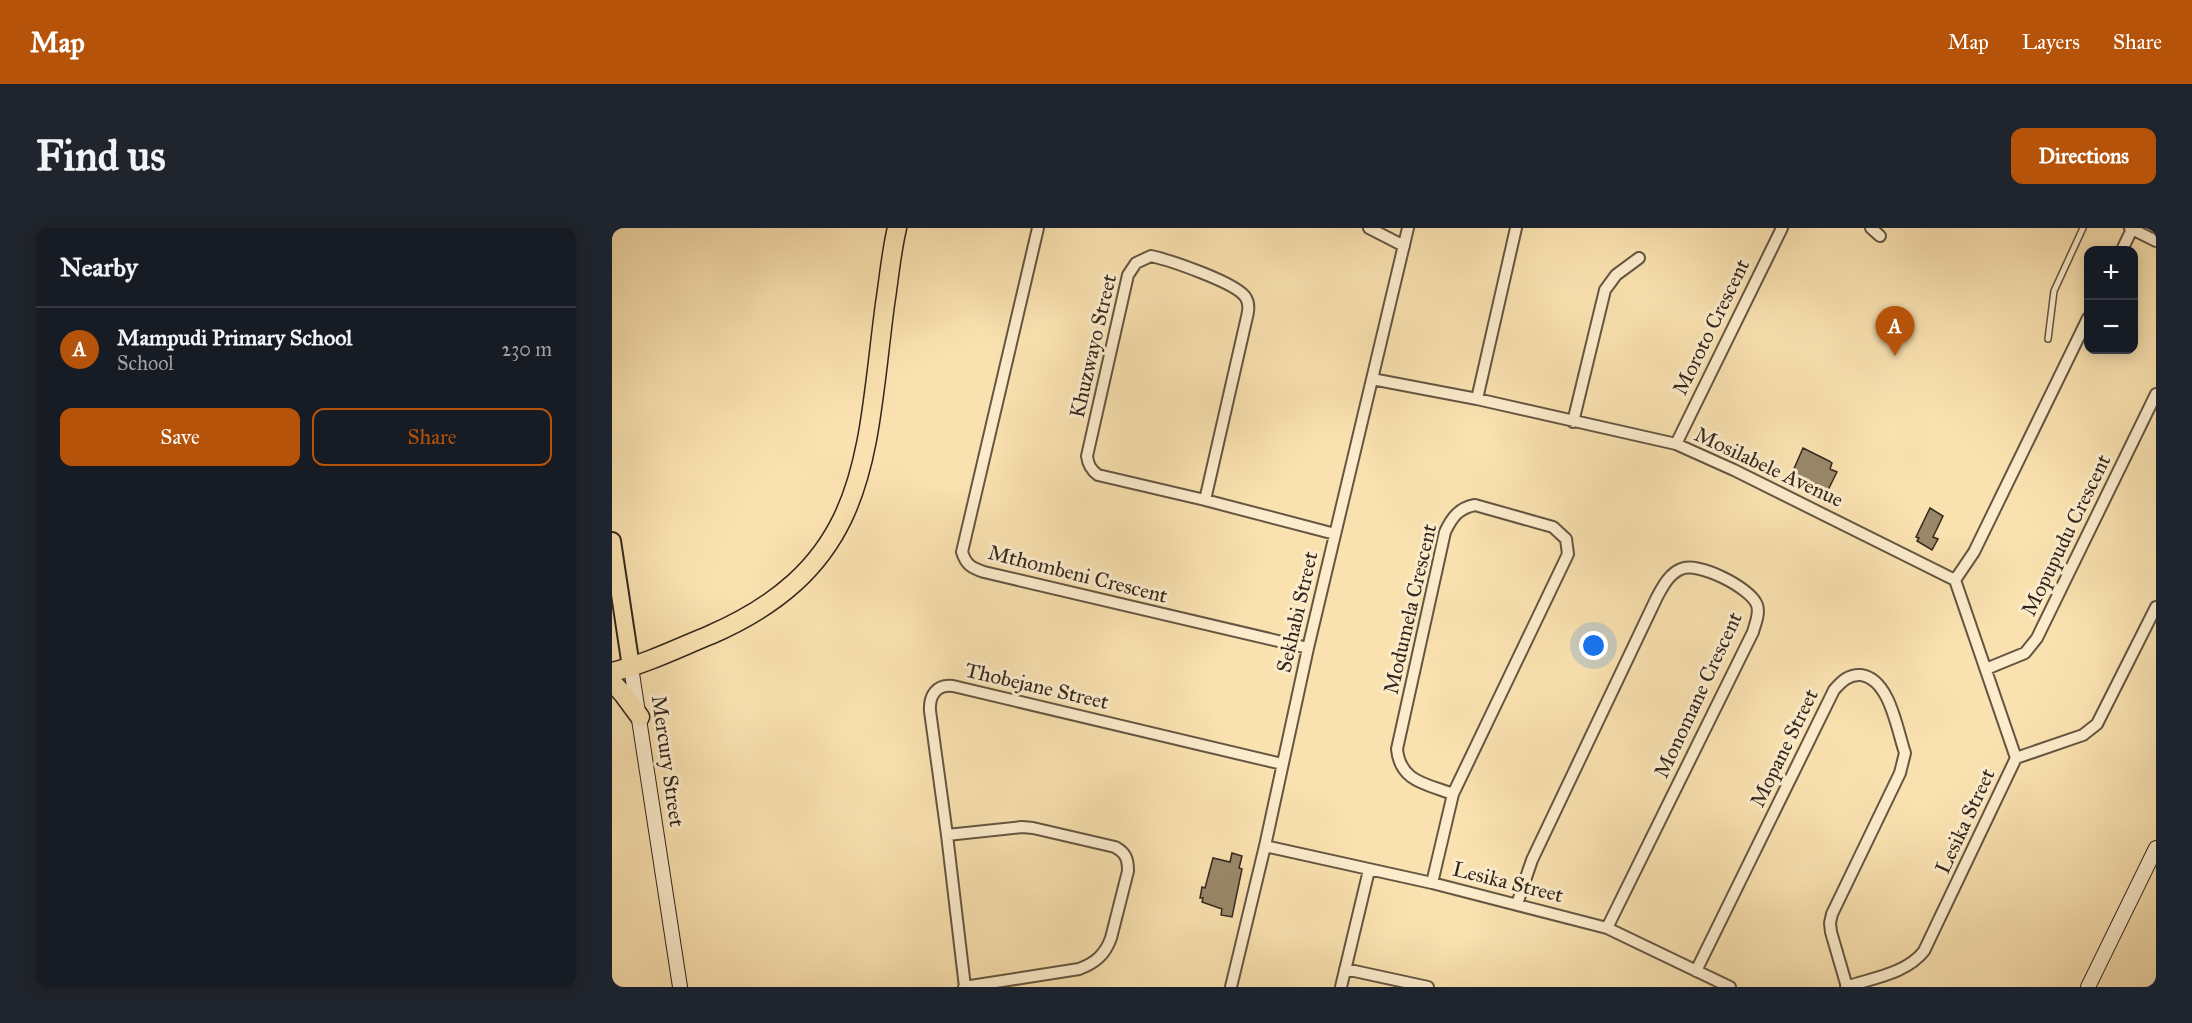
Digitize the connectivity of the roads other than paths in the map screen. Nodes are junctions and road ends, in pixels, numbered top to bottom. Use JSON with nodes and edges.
{"nodes":[{"id":1,"x":897,"y":228,"type":"edge"},
{"id":2,"x":1038,"y":228,"type":"edge"},
{"id":3,"x":1369,"y":228,"type":"edge"},
{"id":4,"x":1407,"y":228,"type":"edge"},
{"id":5,"x":1516,"y":228,"type":"edge"},
{"id":6,"x":1782,"y":228,"type":"edge"},
{"id":7,"x":1871,"y":228,"type":"edge"},
{"id":8,"x":2083,"y":228,"type":"edge"},
{"id":9,"x":2131,"y":228,"type":"edge"},
{"id":10,"x":1880,"y":236,"type":"dead end"},
{"id":11,"x":2156,"y":241,"type":"edge"},
{"id":12,"x":1404,"y":246,"type":"junction"},
{"id":13,"x":2124,"y":246,"type":"edge"},
{"id":14,"x":1639,"y":258,"type":"dead end"},
{"id":15,"x":2084,"y":326,"type":"edge"},
{"id":16,"x":2048,"y":339,"type":"dead end"},
{"id":17,"x":1372,"y":379,"type":"junction"},
{"id":18,"x":2156,"y":394,"type":"edge"},
{"id":19,"x":1477,"y":399,"type":"junction"},
{"id":20,"x":1573,"y":422,"type":"junction"},
{"id":21,"x":1676,"y":444,"type":"junction"},
{"id":22,"x":1205,"y":500,"type":"junction"},
{"id":23,"x":1335,"y":534,"type":"junction"},
{"id":24,"x":612,"y":541,"type":"edge"},
{"id":25,"x":1955,"y":580,"type":"junction"},
{"id":26,"x":2156,"y":607,"type":"edge"},
{"id":27,"x":1308,"y":648,"type":"junction"},
{"id":28,"x":631,"y":667,"type":"junction"},
{"id":29,"x":1986,"y":669,"type":"junction"},
{"id":30,"x":612,"y":672,"type":"edge"},
{"id":31,"x":612,"y":682,"type":"edge"},
{"id":32,"x":640,"y":717,"type":"junction"},
{"id":33,"x":2016,"y":758,"type":"junction"},
{"id":34,"x":1282,"y":764,"type":"junction"},
{"id":35,"x":1453,"y":794,"type":"junction"},
{"id":36,"x":947,"y":835,"type":"junction"},
{"id":37,"x":1265,"y":846,"type":"junction"},
{"id":38,"x":2156,"y":848,"type":"edge"},
{"id":39,"x":1369,"y":870,"type":"junction"},
{"id":40,"x":1431,"y":883,"type":"junction"},
{"id":41,"x":1517,"y":904,"type":"junction"},
{"id":42,"x":1607,"y":928,"type":"junction"},
{"id":43,"x":1345,"y":969,"type":"junction"},
{"id":44,"x":1696,"y":971,"type":"junction"},
{"id":45,"x":680,"y":987,"type":"edge"},
{"id":46,"x":965,"y":987,"type":"edge"},
{"id":47,"x":1231,"y":987,"type":"edge"},
{"id":48,"x":1341,"y":987,"type":"edge"},
{"id":49,"x":1428,"y":987,"type":"edge"},
{"id":50,"x":1730,"y":987,"type":"edge"},
{"id":51,"x":1847,"y":987,"type":"edge"},
{"id":52,"x":2088,"y":987,"type":"edge"}],
"edges":[{"from":1,"to":28,"type":"highway"},
{"from":2,"to":27,"type":"street","name":"Mthombeni Crescent"},
{"from":3,"to":12,"type":"street"},
{"from":4,"to":12,"type":"street","name":"Sekhabi Street"},
{"from":5,"to":19,"type":"street"},
{"from":6,"to":21,"type":"street","name":"Moroto Crescent"},
{"from":7,"to":10,"type":"street"},
{"from":8,"to":16,"type":"lane"},
{"from":9,"to":11,"type":"street"},
{"from":9,"to":13,"type":"street"},
{"from":12,"to":17,"type":"street","name":"Sekhabi Street"},
{"from":14,"to":20,"type":"street"},
{"from":15,"to":25,"type":"street"},
{"from":17,"to":19,"type":"street","name":"Mosilabele Avenue"},
{"from":17,"to":23,"type":"street","name":"Sekhabi Street"},
{"from":18,"to":29,"type":"street","name":"Mopupudu Crescent"},
{"from":19,"to":20,"type":"street","name":"Mosilabele Avenue"},
{"from":20,"to":21,"type":"street","name":"Mosilabele Avenue"},
{"from":21,"to":25,"type":"street","name":"Mosilabele Avenue"},
{"from":22,"to":22,"type":"street","name":"Khuzwayo Street"},
{"from":22,"to":23,"type":"street","name":"Khuzwayo Street"},
{"from":23,"to":27,"type":"street","name":"Sekhabi Street"},
{"from":24,"to":28,"type":"main road","name":"Mercury Street"},
{"from":25,"to":29,"type":"street"},
{"from":26,"to":33,"type":"street"},
{"from":27,"to":34,"type":"street","name":"Sekhabi Street"},
{"from":28,"to":30,"type":"highway"},
{"from":28,"to":32,"type":"main road","name":"Mercury Street"},
{"from":29,"to":33,"type":"street"},
{"from":31,"to":32,"type":"highway"},
{"from":32,"to":45,"type":"main road","name":"Mercury Street"},
{"from":33,"to":51,"type":"street","name":"Lesika Street"},
{"from":34,"to":36,"type":"street","name":"Thobejane Street"},
{"from":34,"to":37,"type":"street","name":"Sekhabi Street"},
{"from":35,"to":35,"type":"street","name":"Modumela Crescent"},
{"from":35,"to":40,"type":"street","name":"Modumela Crescent"},
{"from":36,"to":46,"type":"street","name":"Thobejane Street"},
{"from":36,"to":46,"type":"street"},
{"from":37,"to":39,"type":"street","name":"Lesika Street"},
{"from":37,"to":47,"type":"street","name":"Sekhabi Street"},
{"from":38,"to":52,"type":"main road"},
{"from":39,"to":40,"type":"street","name":"Lesika Street"},
{"from":39,"to":43,"type":"street"},
{"from":40,"to":41,"type":"street","name":"Lesika Street"},
{"from":41,"to":42,"type":"street","name":"Lesika Street"},
{"from":41,"to":42,"type":"street","name":"Monomane Crescent"},
{"from":42,"to":44,"type":"street","name":"Lesika Street"},
{"from":43,"to":48,"type":"street"},
{"from":43,"to":49,"type":"street"},
{"from":44,"to":50,"type":"street","name":"Lesika Street"},
{"from":44,"to":51,"type":"street","name":"Mopane Street"}]}
